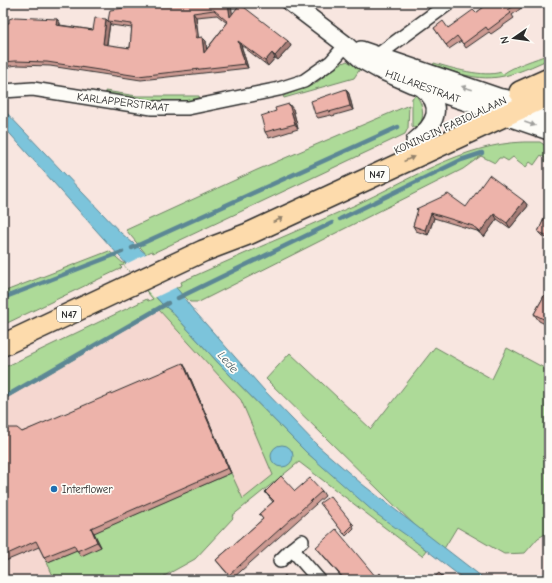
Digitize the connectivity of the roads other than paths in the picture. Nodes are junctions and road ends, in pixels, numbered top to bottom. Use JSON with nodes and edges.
{"nodes":[{"id":1,"x":291,"y":3,"type":"edge"},
{"id":2,"x":449,"y":3,"type":"edge"},
{"id":3,"x":346,"y":45,"type":"junction"},
{"id":4,"x":372,"y":59,"type":"junction"},
{"id":5,"x":549,"y":79,"type":"edge"},
{"id":6,"x":419,"y":86,"type":"junction"},
{"id":7,"x":3,"y":91,"type":"edge"},
{"id":8,"x":549,"y":95,"type":"edge"},
{"id":9,"x":525,"y":106,"type":"junction"},
{"id":10,"x":505,"y":107,"type":"junction"},
{"id":11,"x":485,"y":108,"type":"junction"},
{"id":12,"x":549,"y":114,"type":"edge"},
{"id":13,"x":549,"y":130,"type":"edge"},
{"id":14,"x":415,"y":141,"type":"junction"},
{"id":15,"x":203,"y":251,"type":"junction"},
{"id":16,"x":3,"y":345,"type":"edge"},
{"id":17,"x":280,"y":560,"type":"dead end"},
{"id":18,"x":319,"y":580,"type":"edge"}],
"edges":[{"from":1,"to":3,"type":"street","name":"HILLARESTRAAT"},
{"from":2,"to":4,"type":"street","name":"HILLARESTRAAT"},
{"from":3,"to":4,"type":"street","name":"HILLARESTRAAT"},
{"from":3,"to":7,"type":"street","name":"KARLAPPERSTRAAT"},
{"from":4,"to":6,"type":"street","name":"HILLARESTRAAT"},
{"from":10,"to":4,"type":"street","name":"HILLARESTRAAT","one_way":true},
{"from":5,"to":10,"type":"main road","name":"KONINGIN FABIOLALAAN","number":"N47"},
{"from":6,"to":11,"type":"street","name":"HILLARESTRAAT"},
{"from":6,"to":14,"type":"street"},
{"from":8,"to":9,"type":"main road","name":"KONINGIN FABIOLALAAN","number":"N47"},
{"from":9,"to":10,"type":"main road","name":"KONINGIN FABIOLALAAN","number":"N47"},
{"from":9,"to":12,"type":"main road"},
{"from":10,"to":11,"type":"main road","name":"KONINGIN FABIOLALAAN","number":"N47"},
{"from":10,"to":13,"type":"main road","name":"HILLARESTRAAT","one_way":true},
{"from":15,"to":10,"type":"main road","name":"KONINGIN FABIOLALAAN","number":"N47","one_way":true},
{"from":11,"to":14,"type":"main road","name":"KONINGIN FABIOLALAAN","number":"N47"},
{"from":14,"to":15,"type":"main road","name":"KONINGIN FABIOLALAAN","number":"N47"},
{"from":15,"to":16,"type":"main road","name":"KONINGIN FABIOLALAAN","number":"N47"},
{"from":17,"to":18,"type":"street"}]}
